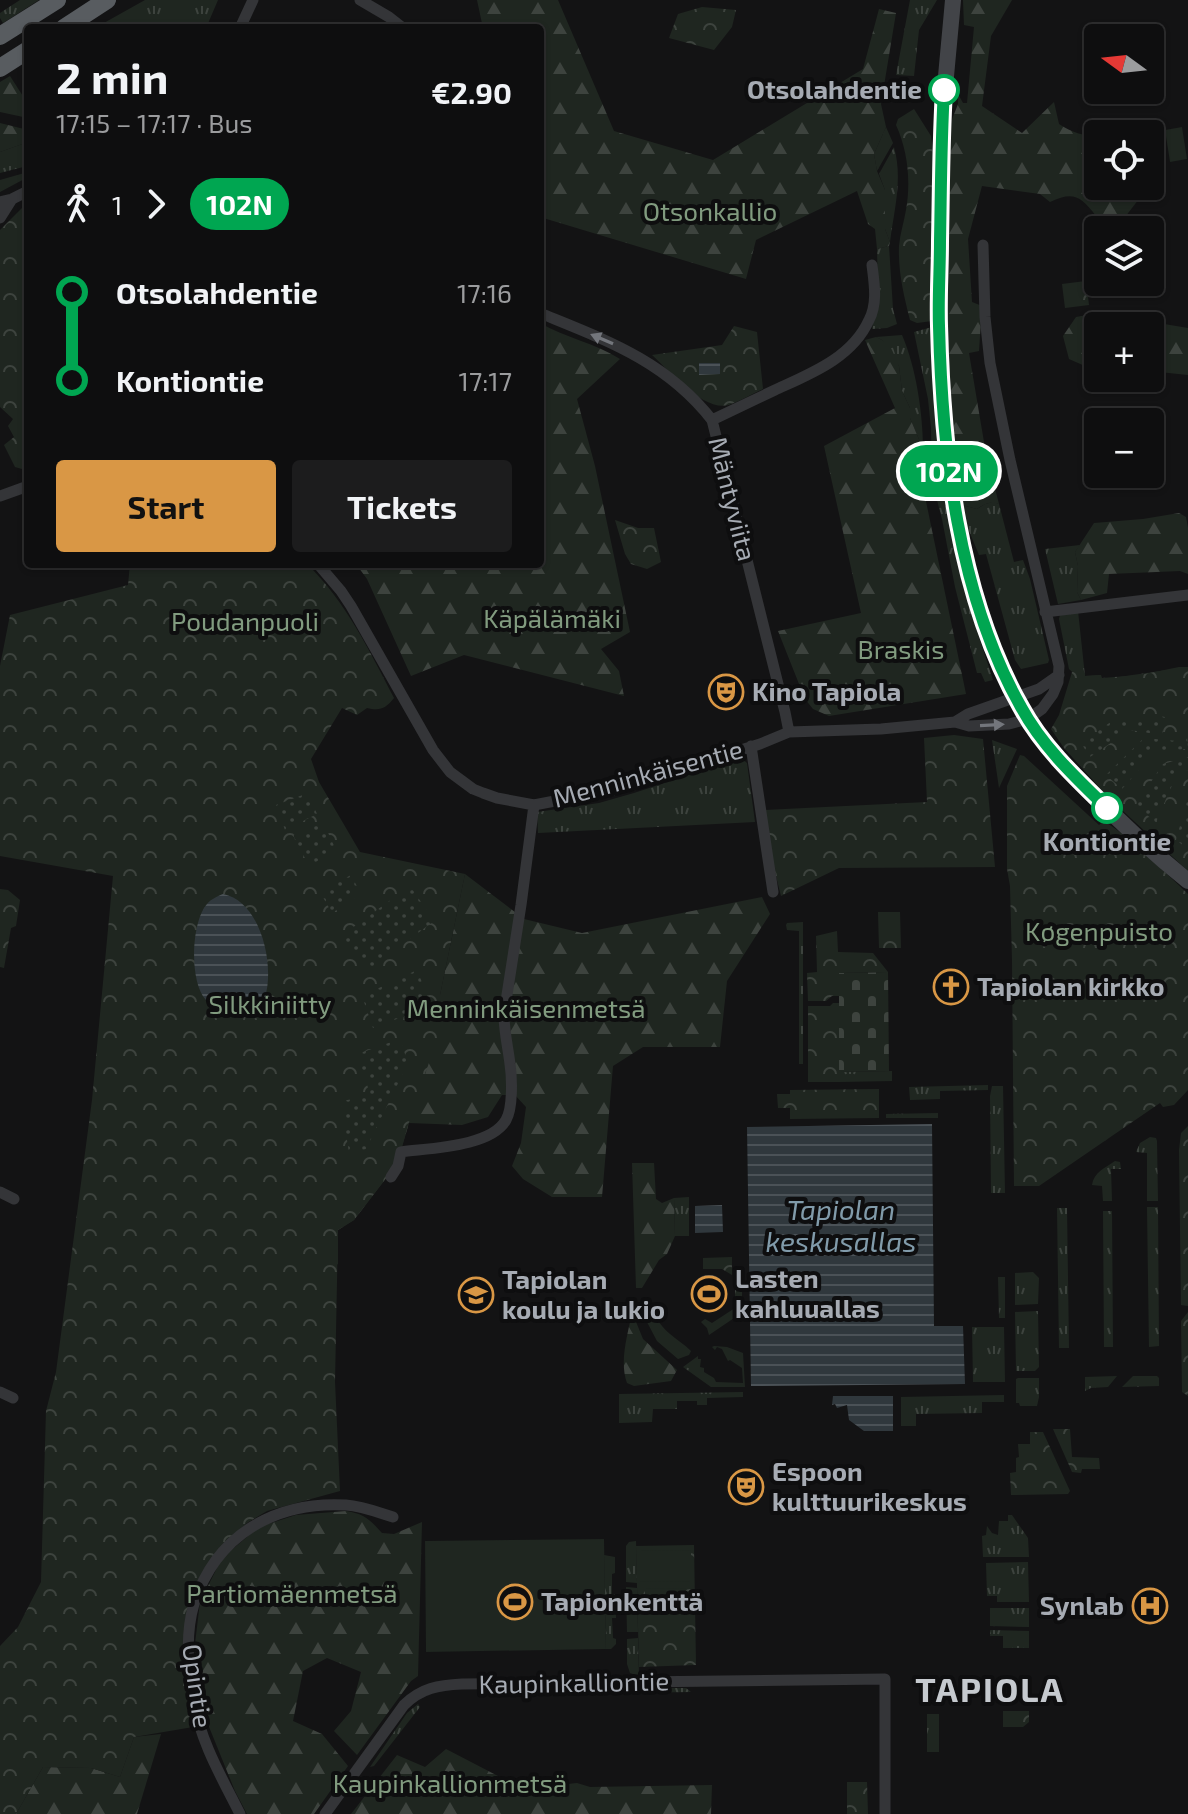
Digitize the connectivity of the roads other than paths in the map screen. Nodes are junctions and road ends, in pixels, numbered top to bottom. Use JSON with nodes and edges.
{"nodes":[{"id":1,"x":57,"y":0,"type":"edge"},
{"id":2,"x":107,"y":0,"type":"edge"},
{"id":3,"x":253,"y":0,"type":"edge"},
{"id":4,"x":360,"y":0,"type":"edge"},
{"id":5,"x":953,"y":0,"type":"edge"},
{"id":6,"x":70,"y":24,"type":"edge"},
{"id":7,"x":242,"y":24,"type":"edge"},
{"id":8,"x":399,"y":24,"type":"edge"},
{"id":9,"x":8,"y":31,"type":"edge"},
{"id":10,"x":24,"y":53,"type":"edge"},
{"id":11,"x":0,"y":68,"type":"edge"},
{"id":12,"x":6,"y":201,"type":"edge"},
{"id":13,"x":0,"y":218,"type":"edge"},
{"id":14,"x":983,"y":245,"type":"dead end"},
{"id":15,"x":872,"y":265,"type":"dead end"},
{"id":16,"x":544,"y":315,"type":"edge"},
{"id":17,"x":712,"y":420,"type":"junction"},
{"id":18,"x":24,"y":487,"type":"edge"},
{"id":19,"x":0,"y":496,"type":"edge"},
{"id":20,"x":322,"y":568,"type":"edge"},
{"id":21,"x":1188,"y":595,"type":"edge"},
{"id":22,"x":1045,"y":612,"type":"junction"},
{"id":23,"x":1059,"y":675,"type":"junction"},
{"id":24,"x":1015,"y":696,"type":"junction"},
{"id":25,"x":1028,"y":719,"type":"junction"},
{"id":26,"x":955,"y":722,"type":"junction"},
{"id":27,"x":789,"y":732,"type":"junction"},
{"id":28,"x":751,"y":746,"type":"junction"},
{"id":29,"x":534,"y":805,"type":"junction"},
{"id":30,"x":1186,"y":880,"type":"edge"},
{"id":31,"x":773,"y":892,"type":"dead end"},
{"id":32,"x":391,"y":1177,"type":"dead end"},
{"id":33,"x":0,"y":1192,"type":"edge"},
{"id":34,"x":14,"y":1199,"type":"dead end"},
{"id":35,"x":0,"y":1392,"type":"edge"},
{"id":36,"x":13,"y":1398,"type":"dead end"},
{"id":37,"x":393,"y":1517,"type":"dead end"},
{"id":38,"x":240,"y":1814,"type":"edge"},
{"id":39,"x":325,"y":1814,"type":"edge"},
{"id":40,"x":885,"y":1814,"type":"edge"}],
"edges":[{"from":1,"to":9,"type":"highway"},
{"from":2,"to":6,"type":"highway"},
{"from":3,"to":7,"type":"street"},
{"from":4,"to":8,"type":"street"},
{"from":5,"to":24,"type":"main road"},
{"from":10,"to":11,"type":"highway","bridge":true},
{"from":12,"to":13,"type":"street"},
{"from":14,"to":22,"type":"street"},
{"from":15,"to":17,"type":"street"},
{"from":17,"to":16,"type":"street","name":"Mäntyviita","one_way":true},
{"from":17,"to":27,"type":"street","name":"Mäntyviita"},
{"from":18,"to":19,"type":"street"},
{"from":20,"to":29,"type":"street","name":"Menninkäisentie"},
{"from":21,"to":22,"type":"street"},
{"from":22,"to":23,"type":"street"},
{"from":23,"to":24,"type":"street"},
{"from":23,"to":25,"type":"street"},
{"from":24,"to":25,"type":"main road"},
{"from":24,"to":26,"type":"street","name":"Menninkäisentie"},
{"from":26,"to":25,"type":"street","name":"Menninkäisentie","one_way":true},
{"from":25,"to":30,"type":"main road"},
{"from":26,"to":27,"type":"street","name":"Menninkäisentie"},
{"from":27,"to":28,"type":"street","name":"Menninkäisentie"},
{"from":28,"to":29,"type":"street","name":"Menninkäisentie"},
{"from":28,"to":31,"type":"street"},
{"from":29,"to":32,"type":"street"},
{"from":33,"to":34,"type":"street"},
{"from":35,"to":36,"type":"street"},
{"from":37,"to":38,"type":"street","name":"Opintie"},
{"from":39,"to":40,"type":"street","name":"Kaupinkalliontie"}]}
